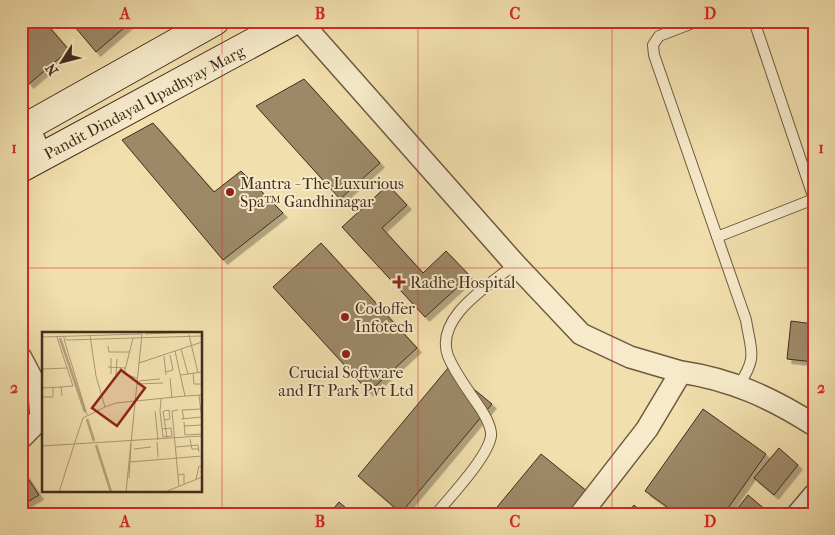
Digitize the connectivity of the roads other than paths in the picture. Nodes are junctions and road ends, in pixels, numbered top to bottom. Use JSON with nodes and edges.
{"nodes":[{"id":1,"x":215,"y":21,"type":"edge"},
{"id":2,"x":293,"y":21,"type":"edge"},
{"id":3,"x":300,"y":21,"type":"edge"},
{"id":4,"x":698,"y":21,"type":"edge"},
{"id":5,"x":754,"y":21,"type":"edge"},
{"id":6,"x":23,"y":125,"type":"edge"},
{"id":7,"x":32,"y":163,"type":"edge"},
{"id":8,"x":814,"y":199,"type":"edge"},
{"id":9,"x":717,"y":237,"type":"junction"},
{"id":10,"x":515,"y":264,"type":"junction"},
{"id":11,"x":21,"y":358,"type":"edge"},
{"id":12,"x":681,"y":372,"type":"junction"},
{"id":13,"x":738,"y":385,"type":"junction"},
{"id":14,"x":814,"y":425,"type":"edge"},
{"id":15,"x":21,"y":438,"type":"edge"},
{"id":16,"x":814,"y":495,"type":"edge"},
{"id":17,"x":436,"y":514,"type":"edge"},
{"id":18,"x":581,"y":514,"type":"edge"},
{"id":19,"x":798,"y":514,"type":"edge"}],
"edges":[{"from":1,"to":6,"type":"street","name":"Pandit Dindayal Upadhyay Marg"},
{"from":2,"to":7,"type":"street","name":"Pandit Dindayal Upadhyay Marg"},
{"from":3,"to":10,"type":"street"},
{"from":4,"to":9,"type":"lane"},
{"from":5,"to":8,"type":"lane"},
{"from":6,"to":7,"type":"street"},
{"from":8,"to":9,"type":"lane"},
{"from":9,"to":13,"type":"lane"},
{"from":10,"to":12,"type":"street"},
{"from":10,"to":17,"type":"lane"},
{"from":11,"to":15,"type":"street"},
{"from":12,"to":13,"type":"street"},
{"from":12,"to":18,"type":"street"},
{"from":13,"to":14,"type":"street"},
{"from":16,"to":19,"type":"street"}]}
